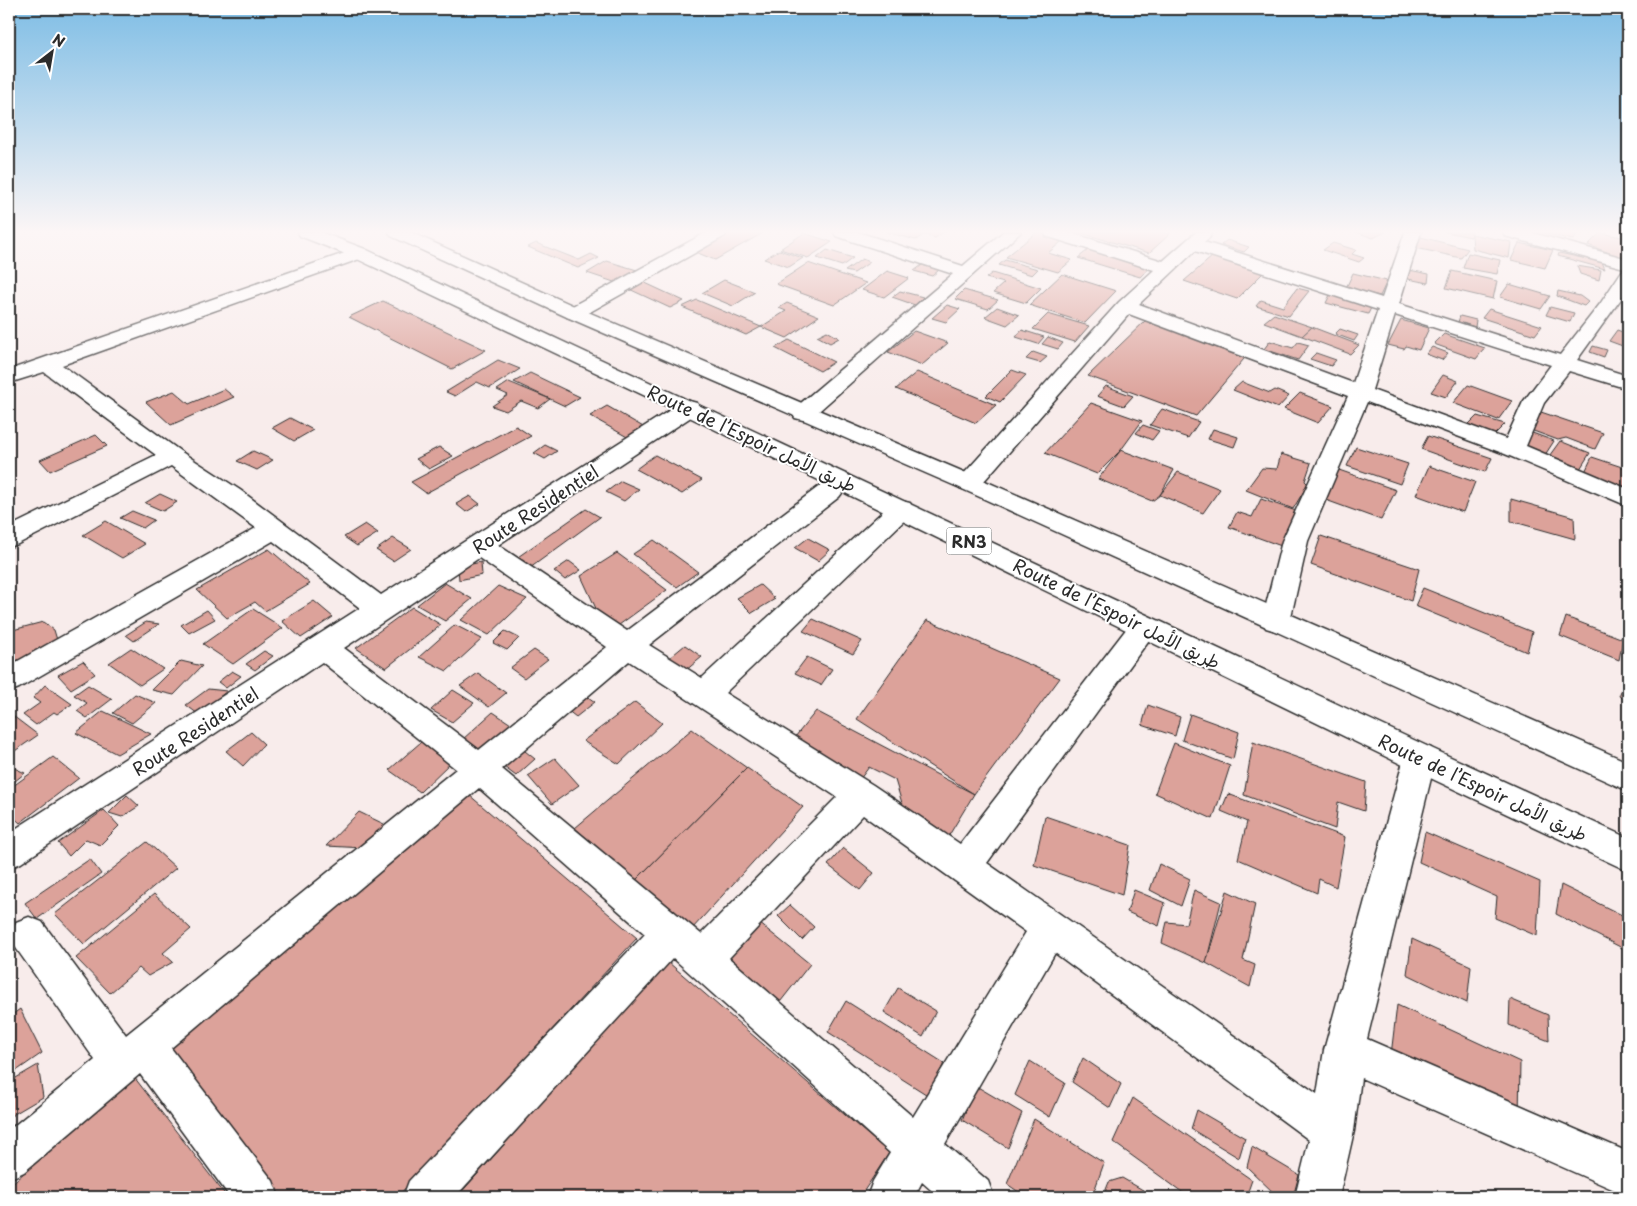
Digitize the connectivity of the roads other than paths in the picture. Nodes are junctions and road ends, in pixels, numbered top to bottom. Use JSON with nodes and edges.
{"nodes":[{"id":1,"x":259,"y":288,"type":"edge"},
{"id":2,"x":433,"y":288,"type":"edge"},
{"id":3,"x":520,"y":288,"type":"edge"},
{"id":4,"x":618,"y":288,"type":"edge"},
{"id":5,"x":945,"y":288,"type":"edge"},
{"id":6,"x":1145,"y":288,"type":"edge"},
{"id":7,"x":1337,"y":288,"type":"edge"},
{"id":8,"x":1395,"y":288,"type":"edge"},
{"id":9,"x":1619,"y":288,"type":"edge"},
{"id":10,"x":1126,"y":306,"type":"junction"},
{"id":11,"x":1389,"y":307,"type":"junction"},
{"id":12,"x":574,"y":313,"type":"junction"},
{"id":13,"x":1564,"y":362,"type":"junction"},
{"id":14,"x":47,"y":364,"type":"junction"},
{"id":15,"x":9,"y":377,"type":"edge"},
{"id":16,"x":1628,"y":383,"type":"edge"},
{"id":17,"x":1361,"y":391,"type":"junction"},
{"id":18,"x":689,"y":408,"type":"junction"},
{"id":19,"x":803,"y":413,"type":"junction"},
{"id":20,"x":1513,"y":449,"type":"junction"},
{"id":21,"x":172,"y":456,"type":"junction"},
{"id":22,"x":840,"y":480,"type":"junction"},
{"id":23,"x":968,"y":483,"type":"junction"},
{"id":24,"x":1628,"y":498,"type":"edge"},
{"id":25,"x":901,"y":509,"type":"junction"},
{"id":26,"x":273,"y":529,"type":"junction"},
{"id":27,"x":9,"y":538,"type":"edge"},
{"id":28,"x":479,"y":545,"type":"junction"},
{"id":29,"x":380,"y":609,"type":"junction"},
{"id":30,"x":1276,"y":621,"type":"junction"},
{"id":31,"x":1144,"y":626,"type":"junction"},
{"id":32,"x":628,"y":646,"type":"junction"},
{"id":33,"x":323,"y":647,"type":"junction"},
{"id":34,"x":9,"y":680,"type":"edge"},
{"id":35,"x":704,"y":694,"type":"junction"},
{"id":36,"x":1420,"y":758,"type":"junction"},
{"id":37,"x":479,"y":769,"type":"junction"},
{"id":38,"x":1628,"y":777,"type":"edge"},
{"id":39,"x":861,"y":795,"type":"junction"},
{"id":40,"x":9,"y":852,"type":"edge"},
{"id":41,"x":1628,"y":856,"type":"edge"},
{"id":42,"x":964,"y":866,"type":"junction"},
{"id":43,"x":1050,"y":927,"type":"junction"},
{"id":44,"x":671,"y":933,"type":"junction"},
{"id":45,"x":29,"y":935,"type":"dead end"},
{"id":46,"x":702,"y":959,"type":"junction"},
{"id":47,"x":1344,"y":1050,"type":"junction"},
{"id":48,"x":133,"y":1055,"type":"junction"},
{"id":49,"x":1333,"y":1131,"type":"junction"},
{"id":50,"x":917,"y":1150,"type":"junction"},
{"id":51,"x":9,"y":1157,"type":"edge"},
{"id":52,"x":1628,"y":1174,"type":"edge"},
{"id":53,"x":257,"y":1197,"type":"edge"},
{"id":54,"x":425,"y":1197,"type":"edge"},
{"id":55,"x":889,"y":1197,"type":"edge"},
{"id":56,"x":972,"y":1197,"type":"edge"},
{"id":57,"x":1317,"y":1197,"type":"edge"}],
"edges":[{"from":1,"to":14,"type":"main road"},
{"from":2,"to":18,"type":"main road","name":"Route de l’Espoir طريق الأمل","number":"RN3"},
{"from":3,"to":12,"type":"main road"},
{"from":4,"to":12,"type":"main road"},
{"from":5,"to":19,"type":"main road"},
{"from":6,"to":10,"type":"main road"},
{"from":7,"to":11,"type":"main road"},
{"from":8,"to":11,"type":"main road"},
{"from":9,"to":13,"type":"main road"},
{"from":10,"to":17,"type":"main road"},
{"from":10,"to":23,"type":"main road"},
{"from":11,"to":13,"type":"main road"},
{"from":11,"to":17,"type":"main road"},
{"from":12,"to":19,"type":"main road"},
{"from":13,"to":16,"type":"main road"},
{"from":13,"to":20,"type":"main road"},
{"from":14,"to":15,"type":"main road"},
{"from":14,"to":21,"type":"main road"},
{"from":17,"to":20,"type":"main road"},
{"from":17,"to":30,"type":"main road"},
{"from":18,"to":22,"type":"main road","name":"Route de l’Espoir طريق الأمل","number":"RN3"},
{"from":18,"to":28,"type":"main road","name":"Route Residentiel"},
{"from":19,"to":23,"type":"main road"},
{"from":20,"to":24,"type":"main road"},
{"from":21,"to":26,"type":"main road"},
{"from":21,"to":27,"type":"main road"},
{"from":22,"to":25,"type":"main road","name":"Route de l’Espoir طريق الأمل","number":"RN3"},
{"from":22,"to":32,"type":"main road"},
{"from":23,"to":30,"type":"main road"},
{"from":25,"to":31,"type":"main road","name":"Route de l’Espoir طريق الأمل","number":"RN3"},
{"from":25,"to":35,"type":"main road"},
{"from":26,"to":29,"type":"main road"},
{"from":26,"to":34,"type":"main road"},
{"from":28,"to":29,"type":"main road","name":"Route Residentiel"},
{"from":28,"to":32,"type":"main road"},
{"from":29,"to":33,"type":"main road","name":"Route Residentiel"},
{"from":30,"to":38,"type":"main road"},
{"from":31,"to":36,"type":"main road","name":"Route de l’Espoir طريق الأمل","number":"RN3"},
{"from":31,"to":42,"type":"main road"},
{"from":32,"to":35,"type":"main road"},
{"from":32,"to":37,"type":"main road"},
{"from":33,"to":37,"type":"main road"},
{"from":33,"to":40,"type":"main road","name":"Route Residentiel"},
{"from":35,"to":39,"type":"main road"},
{"from":36,"to":41,"type":"main road","name":"Route de l’Espoir طريق الأمل","number":"RN3"},
{"from":36,"to":47,"type":"main road"},
{"from":37,"to":44,"type":"main road"},
{"from":37,"to":48,"type":"main road"},
{"from":39,"to":42,"type":"main road"},
{"from":39,"to":46,"type":"main road"},
{"from":42,"to":43,"type":"main road"},
{"from":43,"to":49,"type":"main road"},
{"from":43,"to":50,"type":"main road"},
{"from":44,"to":46,"type":"main road"},
{"from":44,"to":54,"type":"main road"},
{"from":45,"to":48,"type":"main road"},
{"from":46,"to":50,"type":"main road"},
{"from":47,"to":49,"type":"main road"},
{"from":47,"to":52,"type":"main road"},
{"from":48,"to":51,"type":"main road"},
{"from":48,"to":53,"type":"main road"},
{"from":49,"to":57,"type":"main road"},
{"from":50,"to":55,"type":"main road"},
{"from":50,"to":56,"type":"main road"}]}
